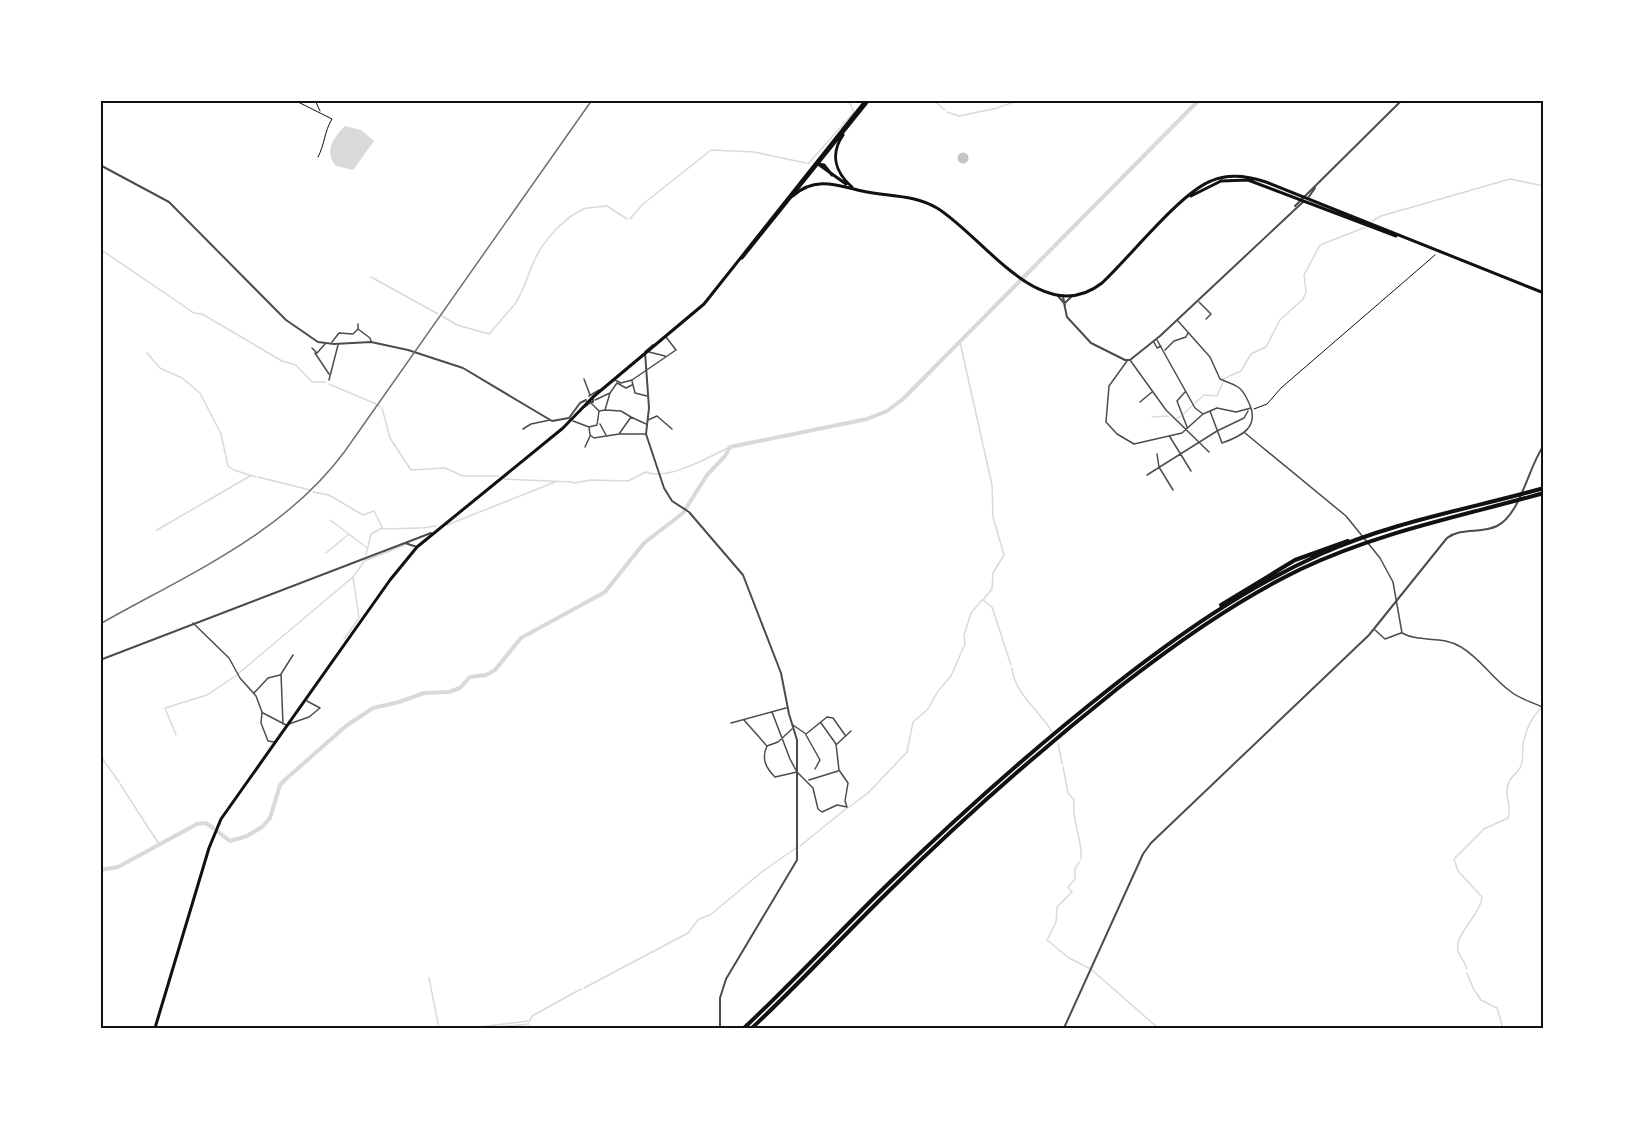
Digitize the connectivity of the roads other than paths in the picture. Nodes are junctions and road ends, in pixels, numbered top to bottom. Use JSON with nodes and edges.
{"nodes":[{"id":1,"x":868,"y":100,"type":"edge"},
{"id":2,"x":1402,"y":100,"type":"edge"},
{"id":3,"x":847,"y":129,"type":"junction"},
{"id":4,"x":821,"y":156,"type":"junction"},
{"id":5,"x":818,"y":164,"type":"junction"},
{"id":6,"x":100,"y":165,"type":"edge"},
{"id":7,"x":805,"y":176,"type":"junction"},
{"id":8,"x":853,"y":188,"type":"junction"},
{"id":9,"x":1312,"y":192,"type":"junction"},
{"id":10,"x":1296,"y":193,"type":"junction"},
{"id":11,"x":1290,"y":195,"type":"junction"},
{"id":12,"x":1305,"y":199,"type":"junction"},
{"id":13,"x":1320,"y":203,"type":"junction"},
{"id":14,"x":785,"y":204,"type":"junction"},
{"id":15,"x":1314,"y":204,"type":"junction"},
{"id":16,"x":1297,"y":205,"type":"junction"},
{"id":17,"x":1178,"y":206,"type":"junction"},
{"id":18,"x":1437,"y":251,"type":"junction"},
{"id":19,"x":723,"y":280,"type":"junction"},
{"id":20,"x":1544,"y":293,"type":"edge"},
{"id":21,"x":1058,"y":296,"type":"junction"},
{"id":22,"x":1072,"y":296,"type":"junction"},
{"id":23,"x":1063,"y":297,"type":"junction"},
{"id":24,"x":1198,"y":301,"type":"junction"},
{"id":25,"x":1066,"y":302,"type":"junction"},
{"id":26,"x":1065,"y":308,"type":"junction"},
{"id":27,"x":1206,"y":319,"type":"dead end"},
{"id":28,"x":1178,"y":320,"type":"junction"},
{"id":29,"x":358,"y":324,"type":"dead end"},
{"id":30,"x":358,"y":329,"type":"junction"},
{"id":31,"x":1188,"y":331,"type":"junction"},
{"id":32,"x":352,"y":334,"type":"junction"},
{"id":33,"x":666,"y":337,"type":"junction"},
{"id":34,"x":1157,"y":339,"type":"junction"},
{"id":35,"x":371,"y":342,"type":"junction"},
{"id":36,"x":1154,"y":342,"type":"junction"},
{"id":37,"x":326,"y":343,"type":"junction"},
{"id":38,"x":353,"y":343,"type":"junction"},
{"id":39,"x":331,"y":344,"type":"junction"},
{"id":40,"x":338,"y":344,"type":"junction"},
{"id":41,"x":1161,"y":346,"type":"junction"},
{"id":42,"x":312,"y":348,"type":"dead end"},
{"id":43,"x":1164,"y":351,"type":"junction"},
{"id":44,"x":315,"y":353,"type":"junction"},
{"id":45,"x":647,"y":353,"type":"junction"},
{"id":46,"x":666,"y":356,"type":"junction"},
{"id":47,"x":1129,"y":361,"type":"junction"},
{"id":48,"x":646,"y":369,"type":"junction"},
{"id":49,"x":331,"y":374,"type":"junction"},
{"id":50,"x":329,"y":380,"type":"dead end"},
{"id":51,"x":584,"y":380,"type":"dead end"},
{"id":52,"x":632,"y":380,"type":"junction"},
{"id":53,"x":616,"y":381,"type":"junction"},
{"id":54,"x":632,"y":385,"type":"junction"},
{"id":55,"x":1186,"y":390,"type":"junction"},
{"id":56,"x":1153,"y":392,"type":"junction"},
{"id":57,"x":610,"y":393,"type":"junction"},
{"id":58,"x":648,"y":396,"type":"junction"},
{"id":59,"x":590,"y":399,"type":"junction"},
{"id":60,"x":1140,"y":402,"type":"dead end"},
{"id":61,"x":1252,"y":409,"type":"junction"},
{"id":62,"x":605,"y":410,"type":"junction"},
{"id":63,"x":1248,"y":410,"type":"junction"},
{"id":64,"x":599,"y":411,"type":"junction"},
{"id":65,"x":1210,"y":411,"type":"junction"},
{"id":66,"x":1203,"y":414,"type":"junction"},
{"id":67,"x":631,"y":417,"type":"junction"},
{"id":68,"x":550,"y":420,"type":"junction"},
{"id":69,"x":568,"y":420,"type":"junction"},
{"id":70,"x":647,"y":420,"type":"junction"},
{"id":71,"x":600,"y":423,"type":"junction"},
{"id":72,"x":646,"y":424,"type":"junction"},
{"id":73,"x":589,"y":427,"type":"junction"},
{"id":74,"x":1187,"y":428,"type":"junction"},
{"id":75,"x":523,"y":429,"type":"dead end"},
{"id":76,"x":672,"y":429,"type":"dead end"},
{"id":77,"x":1217,"y":431,"type":"junction"},
{"id":78,"x":1245,"y":433,"type":"junction"},
{"id":79,"x":619,"y":434,"type":"junction"},
{"id":80,"x":646,"y":434,"type":"junction"},
{"id":81,"x":590,"y":435,"type":"junction"},
{"id":82,"x":607,"y":436,"type":"junction"},
{"id":83,"x":1169,"y":436,"type":"junction"},
{"id":84,"x":1199,"y":442,"type":"junction"},
{"id":85,"x":1544,"y":445,"type":"edge"},
{"id":86,"x":585,"y":447,"type":"dead end"},
{"id":87,"x":1209,"y":452,"type":"dead end"},
{"id":88,"x":1157,"y":454,"type":"dead end"},
{"id":89,"x":1180,"y":454,"type":"junction"},
{"id":90,"x":1159,"y":467,"type":"junction"},
{"id":91,"x":1191,"y":471,"type":"dead end"},
{"id":92,"x":1147,"y":475,"type":"dead end"},
{"id":93,"x":1173,"y":490,"type":"dead end"},
{"id":94,"x":1544,"y":490,"type":"edge"},
{"id":95,"x":431,"y":533,"type":"junction"},
{"id":96,"x":411,"y":543,"type":"junction"},
{"id":97,"x":417,"y":547,"type":"junction"},
{"id":98,"x":413,"y":551,"type":"junction"},
{"id":99,"x":1398,"y":599,"type":"junction"},
{"id":100,"x":193,"y":623,"type":"junction"},
{"id":101,"x":1375,"y":629,"type":"junction"},
{"id":102,"x":1402,"y":633,"type":"junction"},
{"id":103,"x":293,"y":655,"type":"dead end"},
{"id":104,"x":100,"y":660,"type":"edge"},
{"id":105,"x":281,"y":674,"type":"junction"},
{"id":106,"x":254,"y":693,"type":"junction"},
{"id":107,"x":306,"y":698,"type":"junction"},
{"id":108,"x":787,"y":707,"type":"junction"},
{"id":109,"x":1544,"y":708,"type":"edge"},
{"id":110,"x":262,"y":712,"type":"junction"},
{"id":111,"x":296,"y":712,"type":"junction"},
{"id":112,"x":772,"y":712,"type":"junction"},
{"id":113,"x":743,"y":719,"type":"junction"},
{"id":114,"x":301,"y":720,"type":"junction"},
{"id":115,"x":731,"y":723,"type":"dead end"},
{"id":116,"x":822,"y":723,"type":"junction"},
{"id":117,"x":285,"y":725,"type":"junction"},
{"id":118,"x":794,"y":727,"type":"junction"},
{"id":119,"x":850,"y":730,"type":"dead end"},
{"id":120,"x":806,"y":734,"type":"junction"},
{"id":121,"x":845,"y":735,"type":"junction"},
{"id":122,"x":782,"y":739,"type":"junction"},
{"id":123,"x":274,"y":742,"type":"junction"},
{"id":124,"x":836,"y":744,"type":"junction"},
{"id":125,"x":767,"y":746,"type":"junction"},
{"id":126,"x":815,"y":769,"type":"dead end"},
{"id":127,"x":839,"y":770,"type":"junction"},
{"id":128,"x":797,"y":772,"type":"junction"},
{"id":129,"x":807,"y":781,"type":"junction"},
{"id":130,"x":155,"y":1029,"type":"edge"},
{"id":131,"x":720,"y":1029,"type":"edge"},
{"id":132,"x":744,"y":1029,"type":"edge"},
{"id":133,"x":752,"y":1029,"type":"edge"},
{"id":134,"x":1064,"y":1029,"type":"edge"}],
"edges":[{"from":1,"to":3,"type":"main road"},
{"from":1,"to":4,"type":"main road"},
{"from":2,"to":9,"type":"street"},
{"from":3,"to":5,"type":"main road"},
{"from":3,"to":8,"type":"main road"},
{"from":4,"to":5,"type":"main road"},
{"from":4,"to":7,"type":"main road"},
{"from":5,"to":7,"type":"main road"},
{"from":5,"to":8,"type":"main road"},
{"from":5,"to":14,"type":"main road"},
{"from":6,"to":37,"type":"street"},
{"from":7,"to":19,"type":"main road"},
{"from":8,"to":14,"type":"main road"},
{"from":8,"to":21,"type":"main road"},
{"from":9,"to":10,"type":"street"},
{"from":9,"to":12,"type":"street"},
{"from":9,"to":13,"type":"street"},
{"from":10,"to":12,"type":"main road"},
{"from":10,"to":17,"type":"main road"},
{"from":11,"to":12,"type":"main road"},
{"from":11,"to":16,"type":"street"},
{"from":11,"to":17,"type":"main road"},
{"from":12,"to":13,"type":"main road"},
{"from":12,"to":15,"type":"main road"},
{"from":12,"to":16,"type":"street"},
{"from":13,"to":18,"type":"main road"},
{"from":14,"to":19,"type":"main road"},
{"from":15,"to":16,"type":"street"},
{"from":15,"to":18,"type":"main road"},
{"from":16,"to":24,"type":"street"},
{"from":17,"to":22,"type":"main road"},
{"from":18,"to":20,"type":"main road"},
{"from":19,"to":33,"type":"main road"},
{"from":21,"to":23,"type":"main road"},
{"from":21,"to":26,"type":"street"},
{"from":22,"to":23,"type":"main road"},
{"from":22,"to":25,"type":"street"},
{"from":23,"to":25,"type":"street"},
{"from":24,"to":27,"type":"street"},
{"from":24,"to":28,"type":"street"},
{"from":25,"to":26,"type":"street"},
{"from":26,"to":47,"type":"street"},
{"from":28,"to":31,"type":"street"},
{"from":28,"to":34,"type":"street"},
{"from":29,"to":30,"type":"street"},
{"from":30,"to":32,"type":"street"},
{"from":30,"to":35,"type":"street"},
{"from":31,"to":43,"type":"street"},
{"from":31,"to":61,"type":"street"},
{"from":32,"to":38,"type":"street"},
{"from":32,"to":39,"type":"street"},
{"from":33,"to":45,"type":"main road"},
{"from":33,"to":46,"type":"street"},
{"from":34,"to":36,"type":"street"},
{"from":34,"to":41,"type":"street"},
{"from":35,"to":38,"type":"street"},
{"from":35,"to":68,"type":"street"},
{"from":36,"to":41,"type":"street"},
{"from":36,"to":47,"type":"street"},
{"from":37,"to":39,"type":"street"},
{"from":37,"to":44,"type":"street"},
{"from":38,"to":40,"type":"street"},
{"from":39,"to":40,"type":"street"},
{"from":40,"to":49,"type":"street"},
{"from":41,"to":43,"type":"street"},
{"from":42,"to":44,"type":"street"},
{"from":43,"to":55,"type":"street"},
{"from":44,"to":49,"type":"street"},
{"from":45,"to":46,"type":"street"},
{"from":45,"to":48,"type":"street"},
{"from":45,"to":53,"type":"main road"},
{"from":46,"to":48,"type":"street"},
{"from":47,"to":56,"type":"street"},
{"from":47,"to":83,"type":"street"},
{"from":48,"to":52,"type":"street"},
{"from":48,"to":58,"type":"street"},
{"from":49,"to":50,"type":"street"},
{"from":51,"to":59,"type":"street"},
{"from":52,"to":53,"type":"street"},
{"from":52,"to":54,"type":"street"},
{"from":53,"to":54,"type":"street"},
{"from":53,"to":57,"type":"street"},
{"from":53,"to":59,"type":"main road"},
{"from":54,"to":58,"type":"street"},
{"from":55,"to":66,"type":"street"},
{"from":55,"to":74,"type":"street"},
{"from":56,"to":60,"type":"street"},
{"from":56,"to":74,"type":"street"},
{"from":57,"to":59,"type":"street"},
{"from":57,"to":62,"type":"street"},
{"from":58,"to":70,"type":"street"},
{"from":59,"to":64,"type":"street"},
{"from":59,"to":69,"type":"street"},
{"from":59,"to":69,"type":"main road"},
{"from":61,"to":63,"type":"street"},
{"from":61,"to":78,"type":"street"},
{"from":62,"to":64,"type":"street"},
{"from":62,"to":67,"type":"street"},
{"from":63,"to":65,"type":"street"},
{"from":63,"to":77,"type":"street"},
{"from":64,"to":71,"type":"street"},
{"from":65,"to":66,"type":"street"},
{"from":65,"to":77,"type":"street"},
{"from":66,"to":74,"type":"street"},
{"from":67,"to":72,"type":"street"},
{"from":67,"to":79,"type":"street"},
{"from":68,"to":69,"type":"street"},
{"from":68,"to":75,"type":"street"},
{"from":69,"to":73,"type":"street"},
{"from":69,"to":95,"type":"main road"},
{"from":70,"to":72,"type":"street"},
{"from":70,"to":76,"type":"street"},
{"from":71,"to":73,"type":"street"},
{"from":71,"to":82,"type":"street"},
{"from":72,"to":80,"type":"street"},
{"from":73,"to":81,"type":"street"},
{"from":74,"to":83,"type":"street"},
{"from":74,"to":84,"type":"street"},
{"from":77,"to":78,"type":"street"},
{"from":77,"to":84,"type":"street"},
{"from":78,"to":99,"type":"street"},
{"from":79,"to":80,"type":"street"},
{"from":79,"to":82,"type":"street"},
{"from":80,"to":108,"type":"street"},
{"from":81,"to":82,"type":"street"},
{"from":81,"to":86,"type":"street"},
{"from":83,"to":89,"type":"street"},
{"from":84,"to":87,"type":"street"},
{"from":84,"to":89,"type":"street"},
{"from":85,"to":99,"type":"street"},
{"from":88,"to":90,"type":"street"},
{"from":89,"to":90,"type":"street"},
{"from":89,"to":91,"type":"street"},
{"from":90,"to":92,"type":"street"},
{"from":90,"to":93,"type":"street"},
{"from":94,"to":132,"type":"highway"},
{"from":94,"to":133,"type":"highway"},
{"from":95,"to":96,"type":"street"},
{"from":95,"to":97,"type":"main road"},
{"from":96,"to":97,"type":"street"},
{"from":96,"to":98,"type":"street"},
{"from":96,"to":100,"type":"street"},
{"from":97,"to":98,"type":"main road"},
{"from":98,"to":107,"type":"main road"},
{"from":99,"to":101,"type":"street"},
{"from":99,"to":102,"type":"street"},
{"from":100,"to":104,"type":"street"},
{"from":100,"to":106,"type":"street"},
{"from":101,"to":102,"type":"street"},
{"from":101,"to":134,"type":"street"},
{"from":102,"to":109,"type":"street"},
{"from":103,"to":105,"type":"street"},
{"from":105,"to":106,"type":"street"},
{"from":105,"to":117,"type":"street"},
{"from":106,"to":110,"type":"street"},
{"from":107,"to":111,"type":"main road"},
{"from":107,"to":114,"type":"street"},
{"from":108,"to":112,"type":"street"},
{"from":108,"to":118,"type":"street"},
{"from":110,"to":117,"type":"street"},
{"from":110,"to":123,"type":"street"},
{"from":111,"to":114,"type":"street"},
{"from":111,"to":117,"type":"main road"},
{"from":112,"to":113,"type":"street"},
{"from":112,"to":122,"type":"street"},
{"from":113,"to":115,"type":"street"},
{"from":113,"to":125,"type":"street"},
{"from":114,"to":117,"type":"street"},
{"from":116,"to":120,"type":"street"},
{"from":116,"to":121,"type":"street"},
{"from":116,"to":124,"type":"street"},
{"from":117,"to":123,"type":"main road"},
{"from":118,"to":120,"type":"street"},
{"from":118,"to":122,"type":"street"},
{"from":118,"to":128,"type":"street"},
{"from":119,"to":121,"type":"street"},
{"from":120,"to":126,"type":"street"},
{"from":121,"to":124,"type":"street"},
{"from":122,"to":125,"type":"street"},
{"from":122,"to":128,"type":"street"},
{"from":123,"to":130,"type":"main road"},
{"from":124,"to":127,"type":"street"},
{"from":125,"to":128,"type":"street"},
{"from":127,"to":129,"type":"street"},
{"from":127,"to":129,"type":"street"},
{"from":128,"to":129,"type":"street"},
{"from":128,"to":131,"type":"street"}]}
